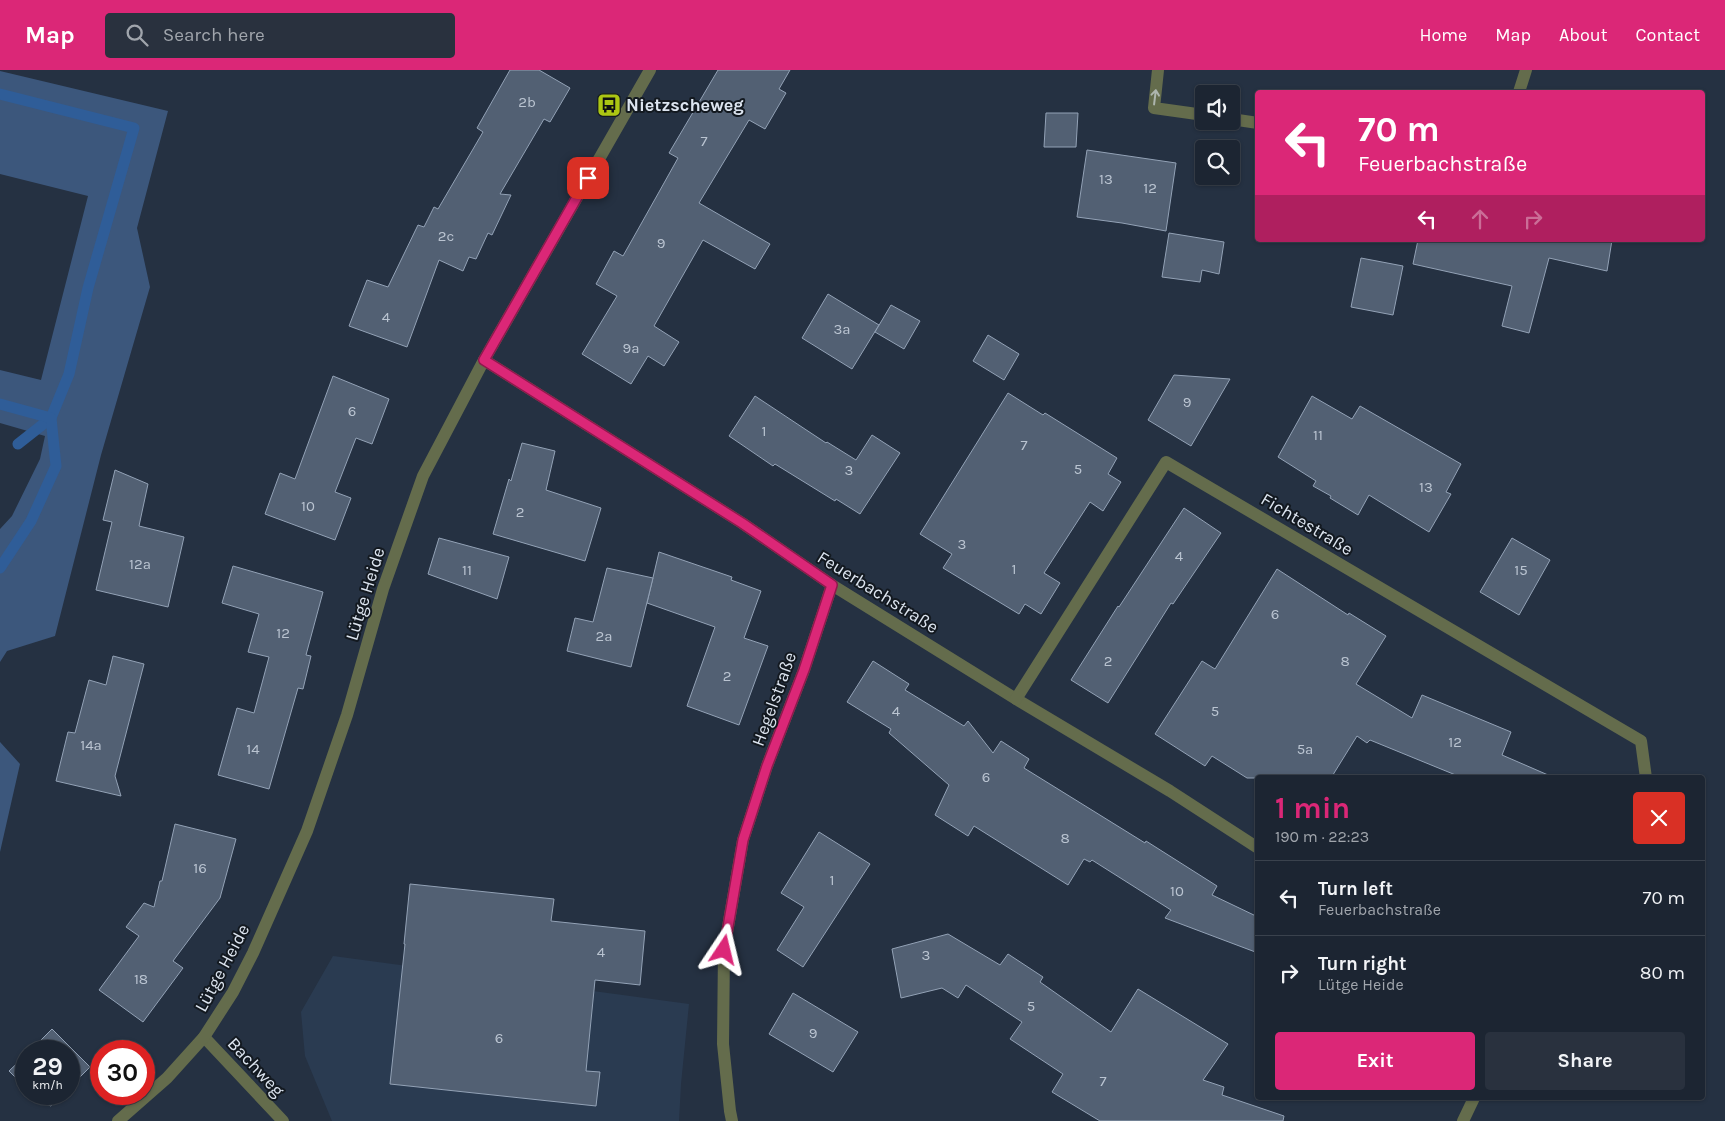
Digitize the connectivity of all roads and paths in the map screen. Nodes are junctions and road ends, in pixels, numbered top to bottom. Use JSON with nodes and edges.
{"nodes":[{"id":1,"x":649,"y":70,"type":"edge"},
{"id":2,"x":1158,"y":70,"type":"edge"},
{"id":3,"x":1526,"y":70,"type":"edge"},
{"id":4,"x":1520,"y":90,"type":"edge"},
{"id":5,"x":1195,"y":114,"type":"edge"},
{"id":6,"x":1240,"y":120,"type":"edge"},
{"id":7,"x":1255,"y":123,"type":"edge"},
{"id":8,"x":484,"y":360,"type":"junction"},
{"id":9,"x":832,"y":585,"type":"junction"},
{"id":10,"x":1016,"y":699,"type":"junction"},
{"id":11,"x":1646,"y":775,"type":"edge"},
{"id":12,"x":1255,"y":846,"type":"edge"},
{"id":13,"x":204,"y":1037,"type":"junction"},
{"id":14,"x":1473,"y":1100,"type":"edge"},
{"id":15,"x":118,"y":1121,"type":"edge"},
{"id":16,"x":283,"y":1121,"type":"edge"},
{"id":17,"x":732,"y":1121,"type":"edge"},
{"id":18,"x":1464,"y":1121,"type":"edge"}],
"edges":[{"from":1,"to":8,"type":"street","name":"Lütge Heide"},
{"from":5,"to":2,"type":"street","one_way":true},
{"from":3,"to":4,"type":"street"},
{"from":6,"to":7,"type":"street"},
{"from":8,"to":9,"type":"street","name":"Feuerbachstraße"},
{"from":8,"to":13,"type":"street","name":"Lütge Heide"},
{"from":9,"to":10,"type":"street","name":"Feuerbachstraße"},
{"from":9,"to":17,"type":"street","name":"Hegelstraße"},
{"from":10,"to":11,"type":"street","name":"Fichtestraße"},
{"from":10,"to":12,"type":"street","name":"Feuerbachstraße"},
{"from":13,"to":15,"type":"street","name":"Lütge Heide"},
{"from":13,"to":16,"type":"street","name":"Bachweg"},
{"from":14,"to":18,"type":"street"}]}
